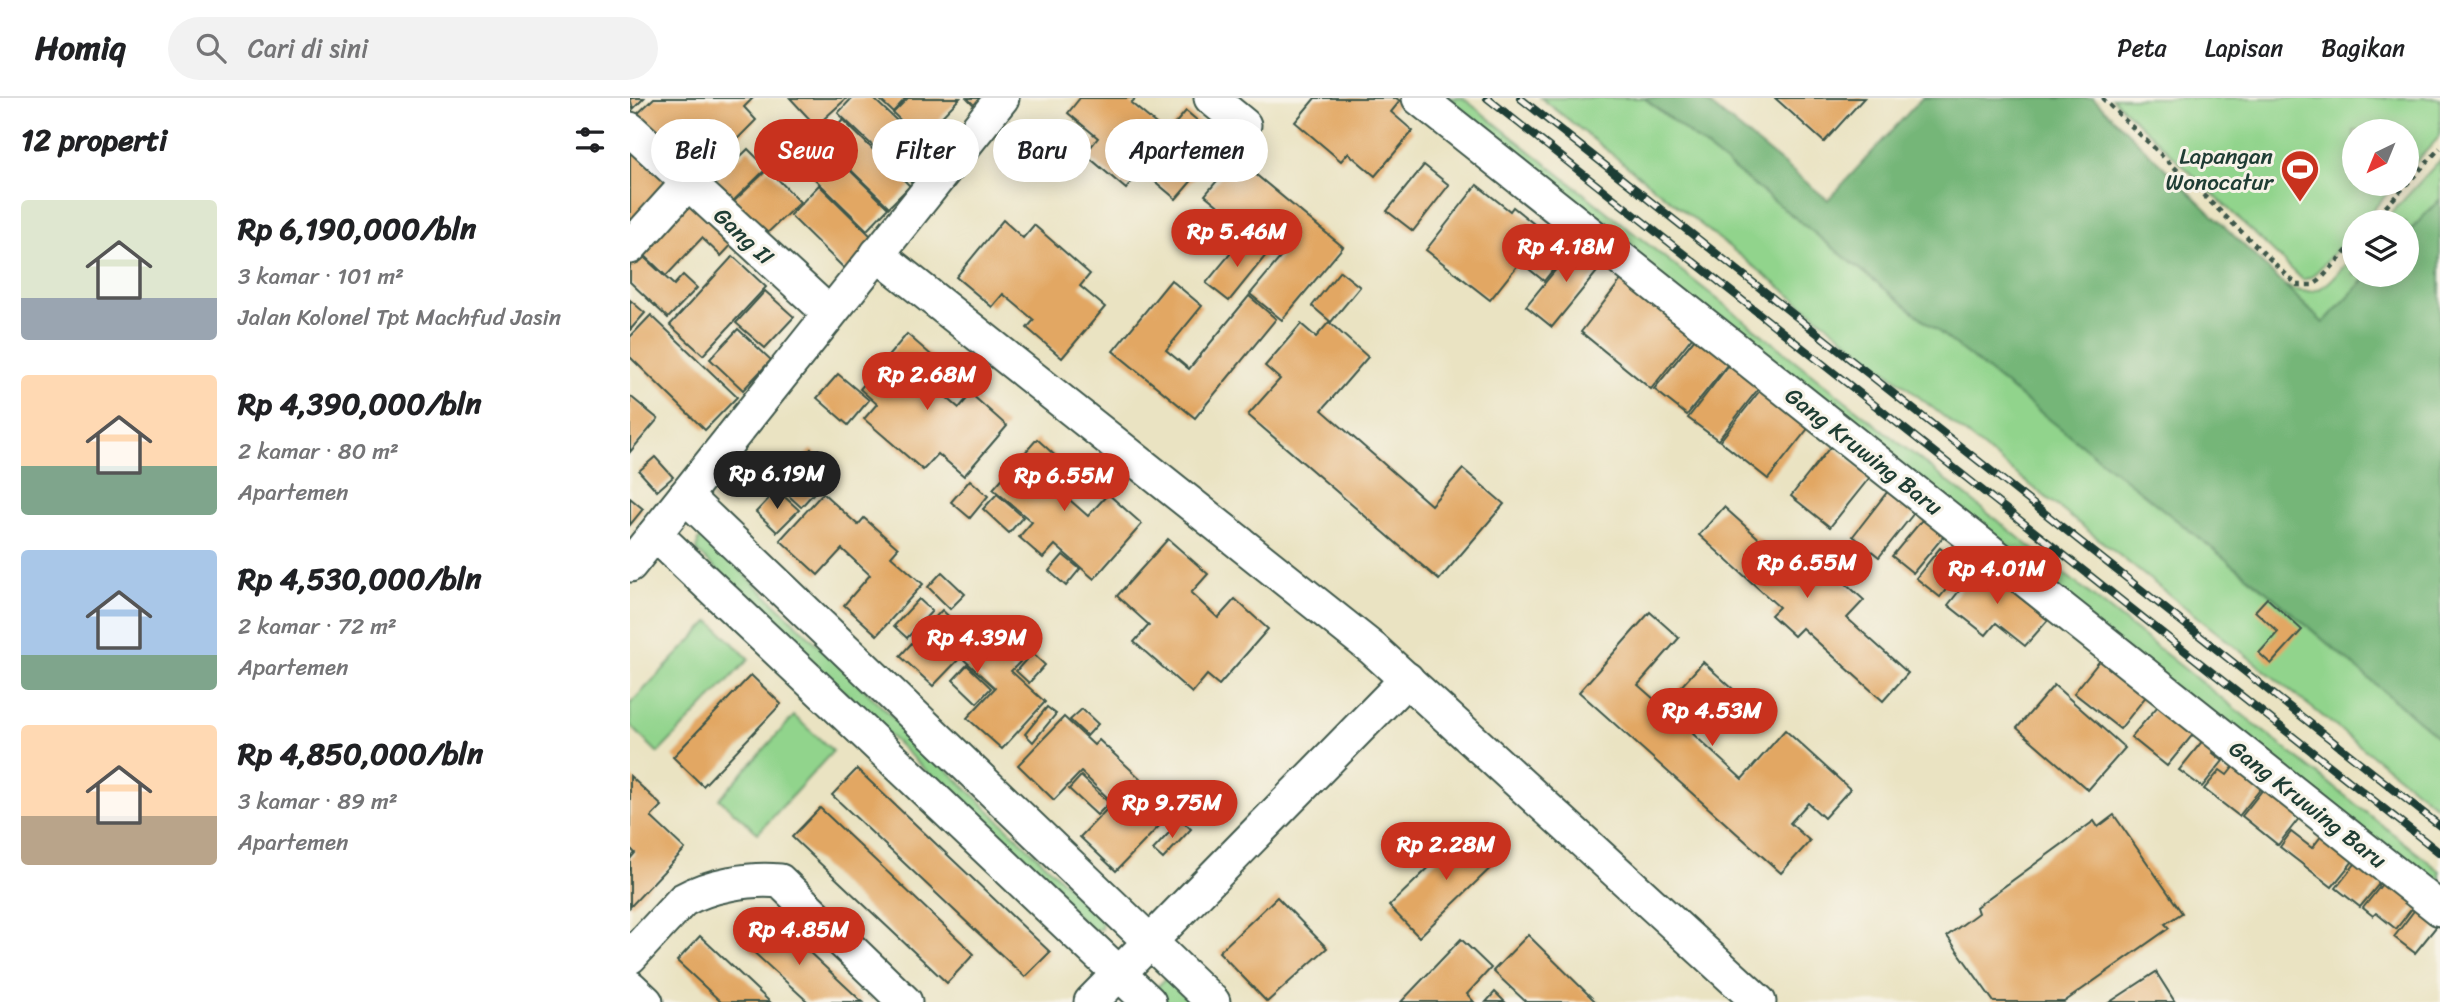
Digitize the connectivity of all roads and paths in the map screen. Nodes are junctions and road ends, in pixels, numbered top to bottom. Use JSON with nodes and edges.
{"nodes":[{"id":1,"x":1002,"y":98,"type":"edge"},
{"id":2,"x":1212,"y":98,"type":"edge"},
{"id":3,"x":1419,"y":98,"type":"edge"},
{"id":4,"x":2102,"y":98,"type":"edge"},
{"id":5,"x":1237,"y":119,"type":"edge"},
{"id":6,"x":630,"y":129,"type":"edge"},
{"id":7,"x":2440,"y":148,"type":"edge"},
{"id":8,"x":687,"y":184,"type":"junction"},
{"id":9,"x":2383,"y":210,"type":"edge"},
{"id":10,"x":630,"y":247,"type":"edge"},
{"id":11,"x":877,"y":254,"type":"junction"},
{"id":12,"x":2342,"y":256,"type":"edge"},
{"id":13,"x":829,"y":313,"type":"junction"},
{"id":14,"x":685,"y":496,"type":"junction"},
{"id":15,"x":655,"y":534,"type":"junction"},
{"id":16,"x":630,"y":565,"type":"edge"},
{"id":17,"x":1406,"y":679,"type":"junction"},
{"id":18,"x":2440,"y":909,"type":"edge"},
{"id":19,"x":1151,"y":941,"type":"junction"},
{"id":20,"x":630,"y":957,"type":"edge"},
{"id":21,"x":1119,"y":972,"type":"junction"},
{"id":22,"x":905,"y":1002,"type":"edge"},
{"id":23,"x":1091,"y":1002,"type":"edge"},
{"id":24,"x":1149,"y":1002,"type":"edge"},
{"id":25,"x":1213,"y":1002,"type":"edge"},
{"id":26,"x":1759,"y":1002,"type":"edge"}],
"edges":[{"from":1,"to":11,"type":"street"},
{"from":2,"to":5,"type":"street"},
{"from":3,"to":18,"type":"street","name":"Gang Kruwing Baru"},
{"from":4,"to":12,"type":"path"},
{"from":6,"to":8,"type":"street","name":"Gang II"},
{"from":7,"to":9,"type":"path"},
{"from":8,"to":10,"type":"street"},
{"from":8,"to":13,"type":"street","name":"Gang II"},
{"from":11,"to":13,"type":"street"},
{"from":11,"to":17,"type":"street"},
{"from":13,"to":14,"type":"street"},
{"from":14,"to":15,"type":"street"},
{"from":14,"to":19,"type":"street"},
{"from":15,"to":16,"type":"street"},
{"from":15,"to":21,"type":"street"},
{"from":17,"to":19,"type":"street"},
{"from":17,"to":26,"type":"street"},
{"from":19,"to":21,"type":"street"},
{"from":19,"to":25,"type":"street"},
{"from":20,"to":22,"type":"street"},
{"from":21,"to":23,"type":"street"},
{"from":21,"to":24,"type":"street"}]}
